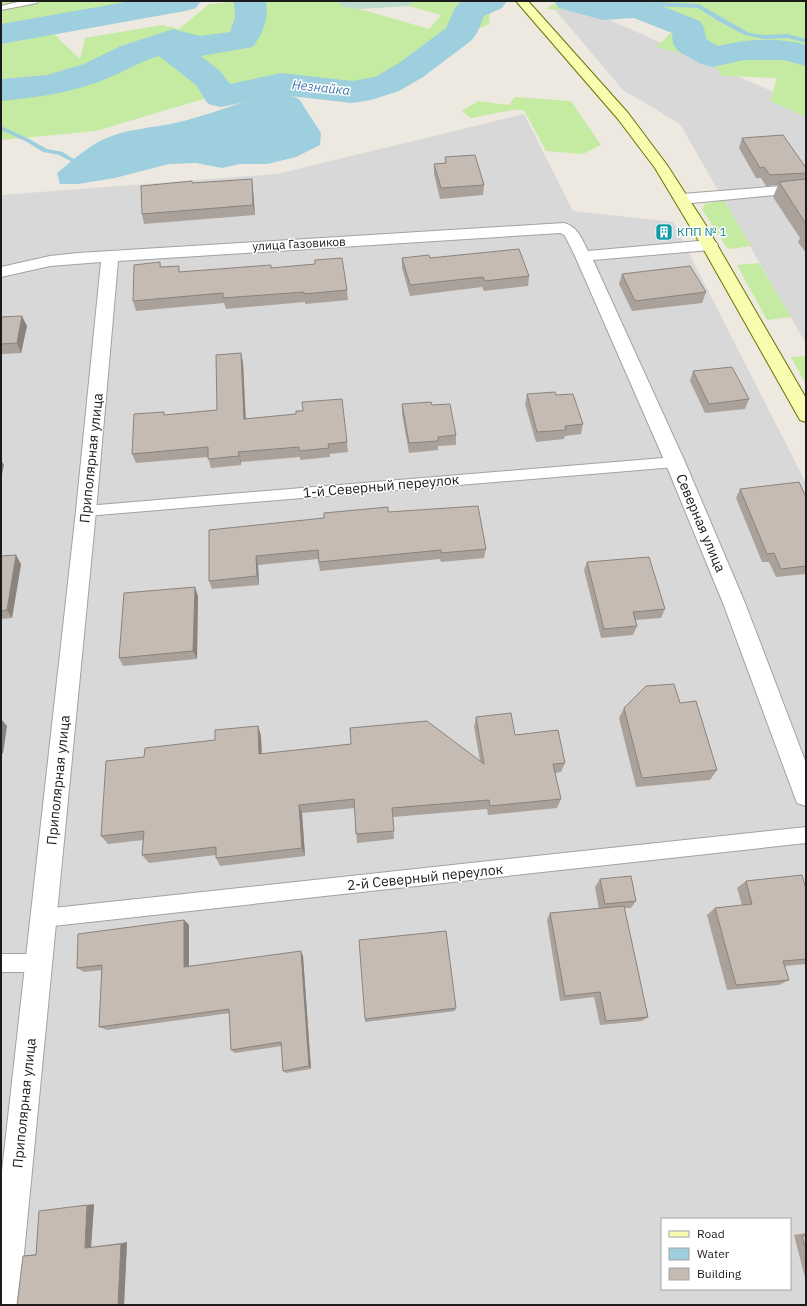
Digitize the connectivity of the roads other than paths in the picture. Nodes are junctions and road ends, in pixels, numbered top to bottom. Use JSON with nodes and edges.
{"nodes":[{"id":1,"x":34,"y":1,"type":"edge"},
{"id":2,"x":526,"y":6,"type":"edge"},
{"id":3,"x":1,"y":8,"type":"edge"},
{"id":4,"x":806,"y":188,"type":"edge"},
{"id":5,"x":682,"y":199,"type":"junction"},
{"id":6,"x":710,"y":245,"type":"junction"},
{"id":7,"x":110,"y":256,"type":"junction"},
{"id":8,"x":583,"y":256,"type":"junction"},
{"id":9,"x":1,"y":272,"type":"edge"},
{"id":10,"x":806,"y":415,"type":"edge"},
{"id":11,"x":675,"y":462,"type":"junction"},
{"id":12,"x":86,"y":511,"type":"junction"},
{"id":13,"x":806,"y":795,"type":"edge"},
{"id":14,"x":806,"y":835,"type":"edge"},
{"id":15,"x":44,"y":918,"type":"junction"},
{"id":16,"x":1,"y":963,"type":"edge"},
{"id":17,"x":39,"y":963,"type":"junction"},
{"id":18,"x":3,"y":1305,"type":"edge"}],
"edges":[{"from":1,"to":3,"type":"lane"},
{"from":2,"to":5,"type":"street"},
{"from":4,"to":5,"type":"street"},
{"from":5,"to":6,"type":"street"},
{"from":6,"to":8,"type":"street"},
{"from":6,"to":10,"type":"street"},
{"from":7,"to":8,"type":"street","name":"улица Газовиков"},
{"from":7,"to":9,"type":"street","name":"улица Газовиков"},
{"from":7,"to":12,"type":"street","name":"Приполярная улица"},
{"from":8,"to":11,"type":"street","name":"Северная улица"},
{"from":11,"to":12,"type":"lane","name":"1-й Северный переулок"},
{"from":11,"to":13,"type":"street","name":"Северная улица"},
{"from":12,"to":15,"type":"street","name":"Приполярная улица"},
{"from":14,"to":15,"type":"lane","name":"2-й Северный переулок"},
{"from":15,"to":17,"type":"street","name":"Приполярная улица"},
{"from":16,"to":17,"type":"lane"},
{"from":17,"to":18,"type":"street","name":"Приполярная улица"}]}
